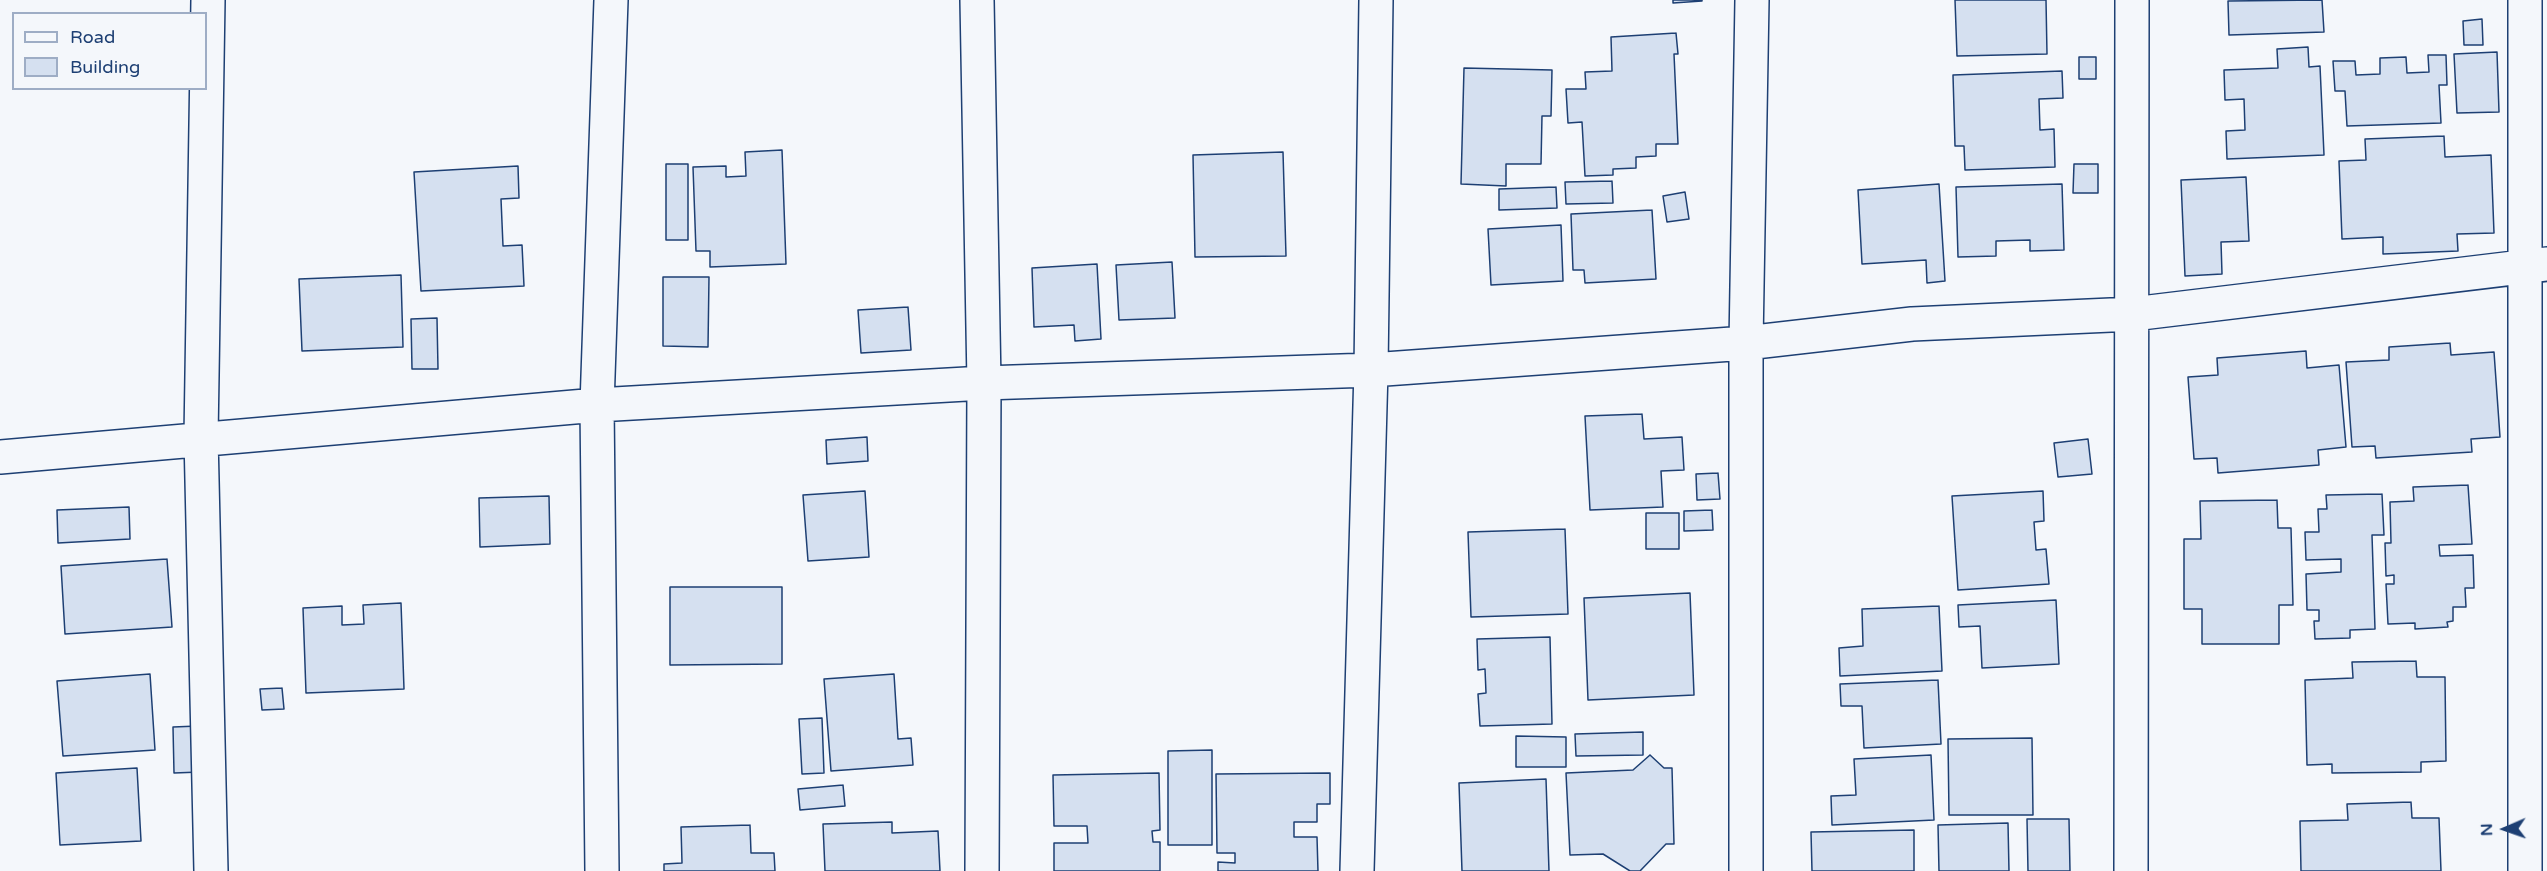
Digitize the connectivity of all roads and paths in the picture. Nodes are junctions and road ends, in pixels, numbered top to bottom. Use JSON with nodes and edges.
{"nodes":[{"id":1,"x":208,"y":0,"type":"edge"},
{"id":2,"x":611,"y":0,"type":"edge"},
{"id":3,"x":977,"y":0,"type":"edge"},
{"id":4,"x":1376,"y":0,"type":"edge"},
{"id":5,"x":1752,"y":0,"type":"edge"},
{"id":6,"x":2132,"y":0,"type":"edge"},
{"id":7,"x":2524,"y":0,"type":"edge"},
{"id":8,"x":207,"y":62,"type":"edge"},
{"id":9,"x":207,"y":90,"type":"edge"},
{"id":10,"x":2536,"y":265,"type":"edge"},
{"id":11,"x":2133,"y":314,"type":"junction"},
{"id":12,"x":1746,"y":343,"type":"junction"},
{"id":13,"x":1371,"y":370,"type":"junction"},
{"id":14,"x":984,"y":382,"type":"junction"},
{"id":15,"x":597,"y":405,"type":"junction"},
{"id":16,"x":201,"y":437,"type":"junction"},
{"id":17,"x":0,"y":457,"type":"edge"},
{"id":18,"x":211,"y":871,"type":"edge"},
{"id":19,"x":602,"y":871,"type":"edge"},
{"id":20,"x":982,"y":871,"type":"edge"},
{"id":21,"x":1357,"y":871,"type":"edge"},
{"id":22,"x":1746,"y":871,"type":"edge"},
{"id":23,"x":2131,"y":871,"type":"edge"},
{"id":24,"x":2525,"y":871,"type":"edge"}],
"edges":[{"from":1,"to":8,"type":"street"},
{"from":2,"to":15,"type":"street"},
{"from":3,"to":14,"type":"street"},
{"from":4,"to":13,"type":"street"},
{"from":5,"to":12,"type":"street"},
{"from":6,"to":11,"type":"street"},
{"from":7,"to":10,"type":"street"},
{"from":9,"to":16,"type":"street"},
{"from":10,"to":11,"type":"street"},
{"from":10,"to":24,"type":"street"},
{"from":11,"to":12,"type":"street"},
{"from":11,"to":23,"type":"street"},
{"from":12,"to":13,"type":"street"},
{"from":12,"to":22,"type":"street"},
{"from":13,"to":14,"type":"street"},
{"from":13,"to":21,"type":"street"},
{"from":14,"to":15,"type":"street"},
{"from":14,"to":20,"type":"street"},
{"from":15,"to":16,"type":"street"},
{"from":15,"to":19,"type":"street"},
{"from":16,"to":17,"type":"street"},
{"from":16,"to":18,"type":"street"}]}
